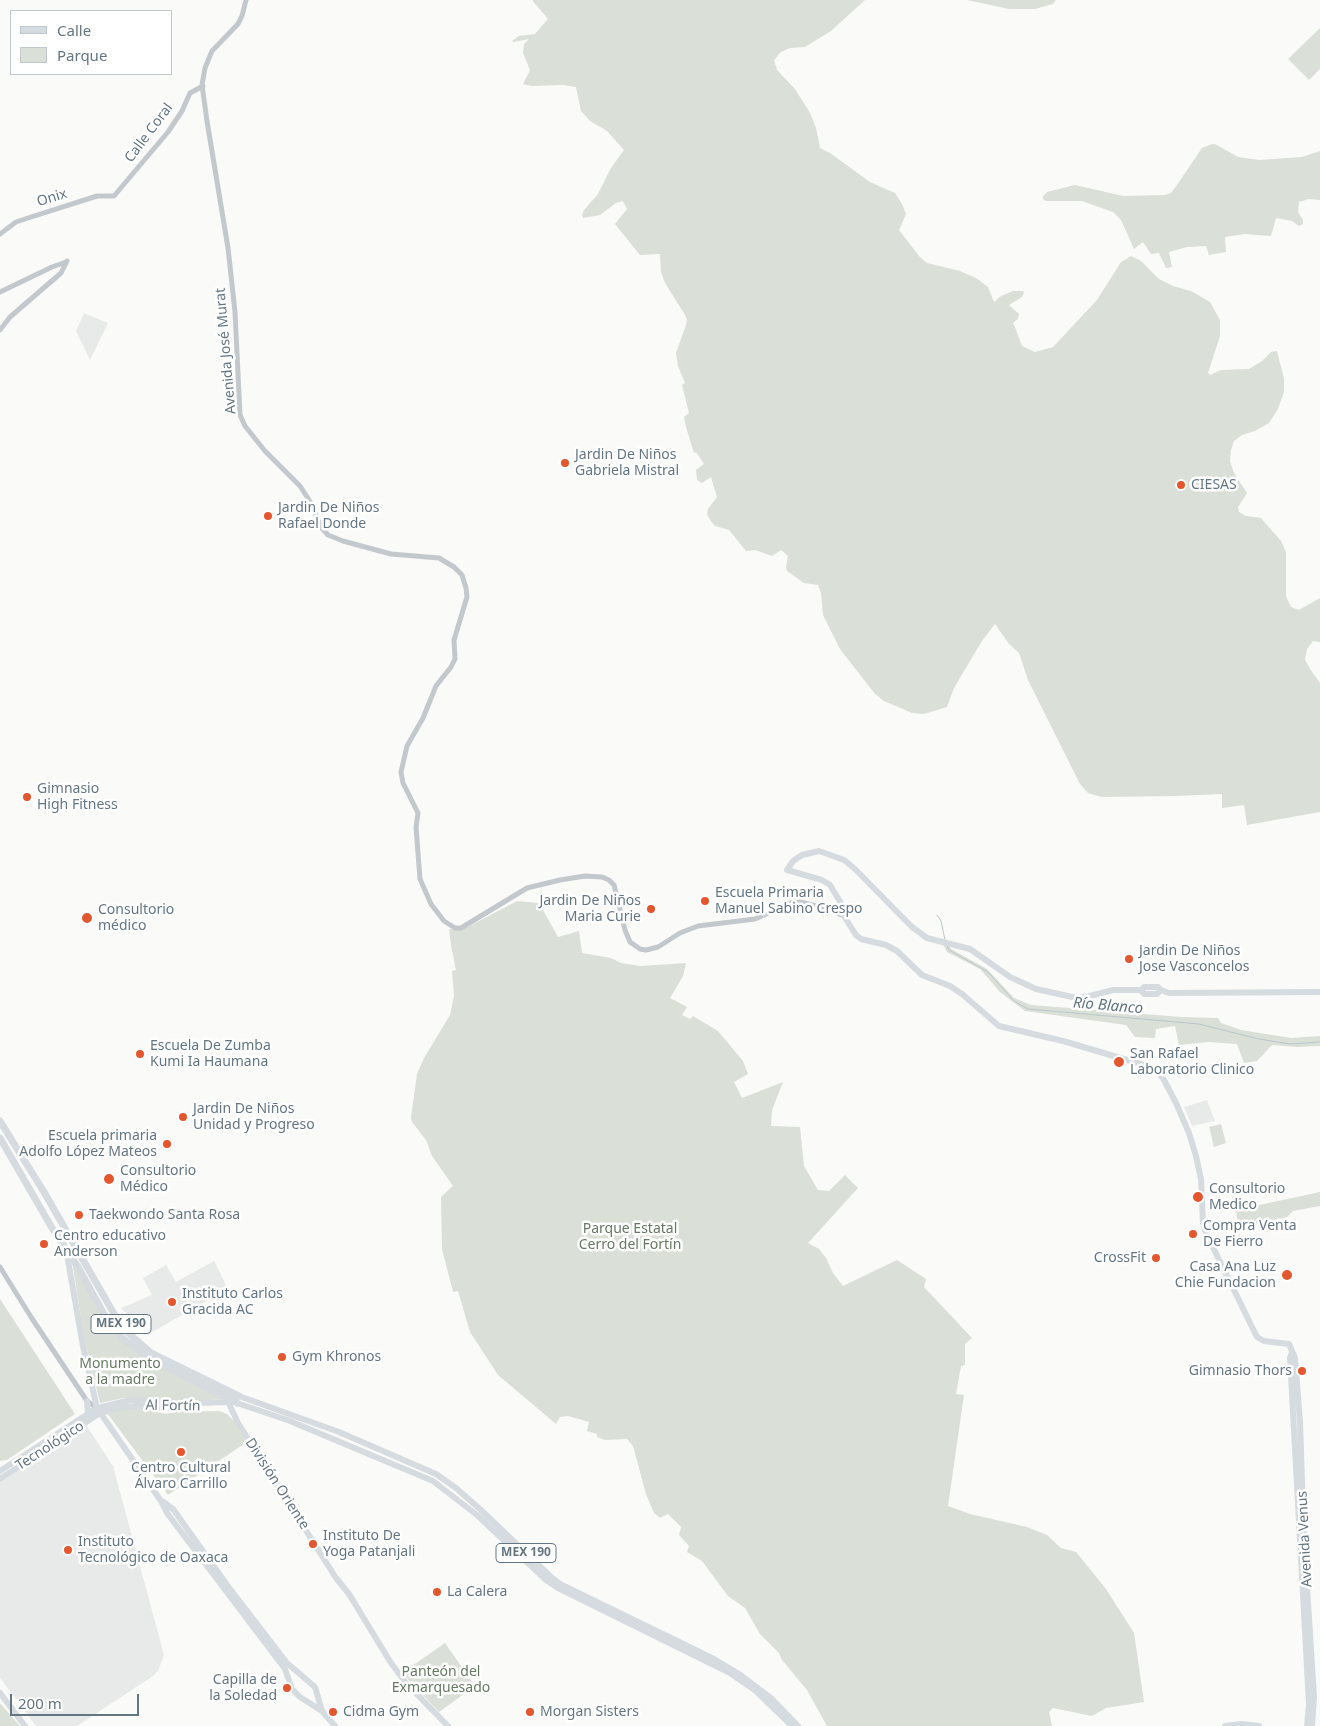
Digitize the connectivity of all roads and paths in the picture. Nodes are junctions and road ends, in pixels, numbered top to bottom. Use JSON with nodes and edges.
{"nodes":[{"id":1,"x":246,"y":0,"type":"edge"},
{"id":2,"x":203,"y":86,"type":"junction"},
{"id":3,"x":114,"y":196,"type":"joint"},
{"id":4,"x":0,"y":234,"type":"edge"},
{"id":5,"x":0,"y":292,"type":"edge"},
{"id":6,"x":0,"y":330,"type":"edge"},
{"id":7,"x":844,"y":916,"type":"junction"},
{"id":8,"x":1319,"y":992,"type":"edge"},
{"id":9,"x":0,"y":1121,"type":"edge"},
{"id":10,"x":0,"y":1138,"type":"edge"},
{"id":11,"x":66,"y":1248,"type":"junction"},
{"id":12,"x":0,"y":1267,"type":"edge"},
{"id":13,"x":1292,"y":1349,"type":"junction"},
{"id":14,"x":222,"y":1388,"type":"junction"},
{"id":15,"x":87,"y":1401,"type":"junction"},
{"id":16,"x":234,"y":1401,"type":"junction"},
{"id":17,"x":99,"y":1410,"type":"junction"},
{"id":18,"x":88,"y":1414,"type":"junction"},
{"id":19,"x":28,"y":1457,"type":"junction"},
{"id":20,"x":0,"y":1471,"type":"edge"},
{"id":21,"x":0,"y":1479,"type":"edge"},
{"id":22,"x":161,"y":1501,"type":"junction"},
{"id":23,"x":293,"y":1670,"type":"junction"},
{"id":24,"x":287,"y":1674,"type":"junction"},
{"id":25,"x":0,"y":1694,"type":"edge"},
{"id":26,"x":322,"y":1711,"type":"junction"},
{"id":27,"x":26,"y":1726,"type":"edge"},
{"id":28,"x":335,"y":1726,"type":"edge"},
{"id":29,"x":448,"y":1726,"type":"edge"},
{"id":30,"x":792,"y":1726,"type":"edge"},
{"id":31,"x":798,"y":1726,"type":"edge"},
{"id":32,"x":1225,"y":1726,"type":"edge"},
{"id":33,"x":1258,"y":1726,"type":"edge"},
{"id":34,"x":1307,"y":1726,"type":"edge"},
{"id":35,"x":1312,"y":1726,"type":"edge"}],
"edges":[{"from":1,"to":2,"type":"street","name":"Avenida José Murat"},
{"from":2,"to":3,"type":"street","name":"Calle Coral"},
{"from":2,"to":7,"type":"street","name":"Avenida José Murat"},
{"from":3,"to":4,"type":"street","name":"Onix"},
{"from":5,"to":6,"type":"street"},
{"from":7,"to":8,"type":"main road"},
{"from":7,"to":13,"type":"main road"},
{"from":9,"to":14,"type":"highway","number":"MEX 190"},
{"from":10,"to":11,"type":"highway","number":"MEX 190"},
{"from":11,"to":16,"type":"highway","number":"MEX 190"},
{"from":11,"to":17,"type":"main road","number":"MEX 190"},
{"from":12,"to":15,"type":"street"},
{"from":13,"to":34,"type":"main road","name":"Avenida Venus"},
{"from":13,"to":35,"type":"main road","name":"Avenida Venus"},
{"from":14,"to":16,"type":"highway","number":"MEX 190"},
{"from":14,"to":16,"type":"street","name":"División Oriente"},
{"from":15,"to":17,"type":"street"},
{"from":15,"to":18,"type":"main road"},
{"from":16,"to":17,"type":"main road","name":"Al Fortín","number":"MEX 190"},
{"from":16,"to":29,"type":"main road","name":"División Oriente"},
{"from":16,"to":30,"type":"main road","number":"MEX 190"},
{"from":16,"to":31,"type":"main road","number":"MEX 190"},
{"from":17,"to":18,"type":"main road","name":"Tecnológico","number":"MEX 190"},
{"from":17,"to":19,"type":"main road","name":"Tecnológico","number":"MEX 190"},
{"from":17,"to":22,"type":"main road"},
{"from":18,"to":19,"type":"main road","name":"Tecnológico","number":"MEX 190"},
{"from":19,"to":20,"type":"main road","name":"Tecnológico","number":"MEX 190"},
{"from":19,"to":21,"type":"main road","name":"Tecnológico","number":"MEX 190"},
{"from":22,"to":23,"type":"main road"},
{"from":22,"to":24,"type":"main road"},
{"from":23,"to":24,"type":"main road"},
{"from":23,"to":26,"type":"main road"},
{"from":24,"to":26,"type":"main road"},
{"from":25,"to":27,"type":"main road"},
{"from":26,"to":28,"type":"main road"},
{"from":32,"to":33,"type":"main road"}]}
